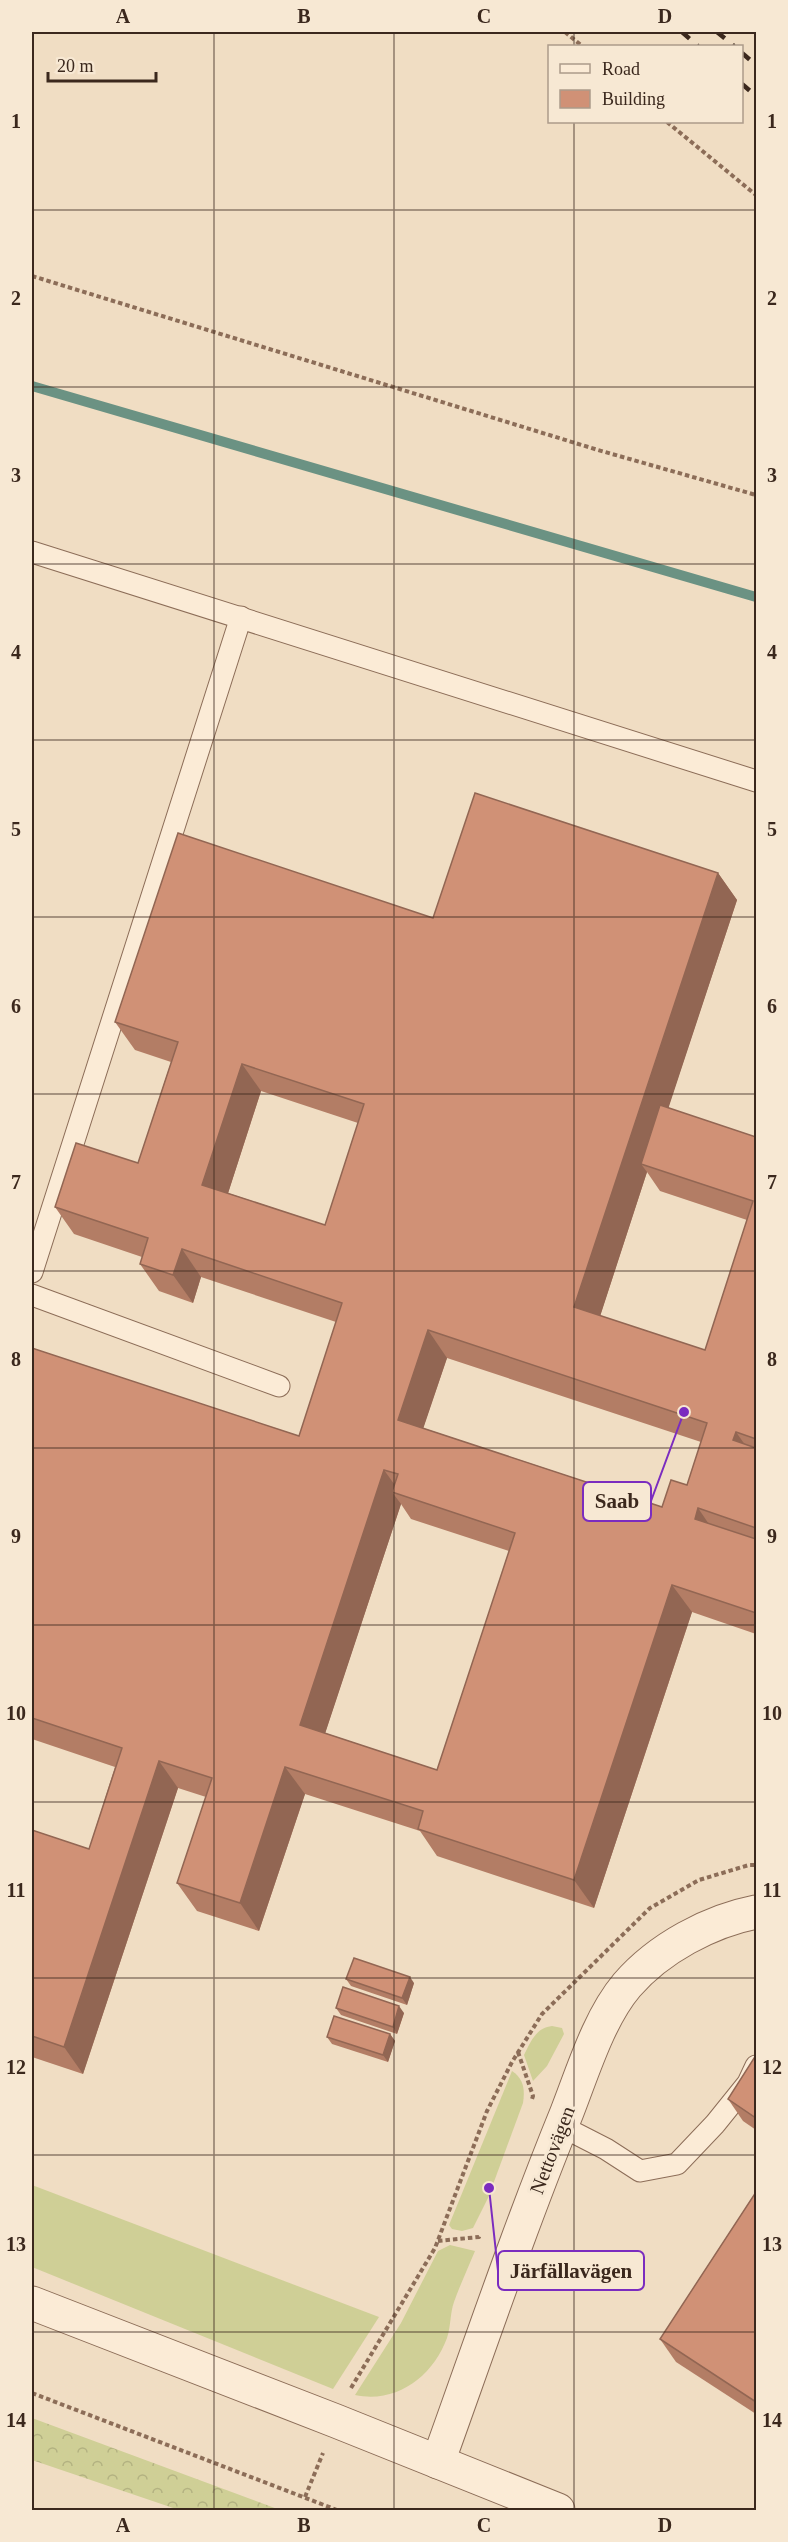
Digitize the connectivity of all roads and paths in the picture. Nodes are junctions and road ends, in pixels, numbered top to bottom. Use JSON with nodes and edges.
{"nodes":[{"id":1,"x":565,"y":32,"type":"edge"},
{"id":2,"x":581,"y":45,"type":"edge"},
{"id":3,"x":668,"y":123,"type":"edge"},
{"id":4,"x":756,"y":195,"type":"edge"},
{"id":5,"x":32,"y":276,"type":"edge"},
{"id":6,"x":756,"y":495,"type":"edge"},
{"id":7,"x":32,"y":552,"type":"edge"},
{"id":8,"x":241,"y":617,"type":"junction"},
{"id":9,"x":756,"y":782,"type":"edge"},
{"id":10,"x":32,"y":1272,"type":"edge"},
{"id":11,"x":32,"y":1295,"type":"edge"},
{"id":12,"x":279,"y":1386,"type":"dead end"},
{"id":13,"x":756,"y":1865,"type":"edge"},
{"id":14,"x":756,"y":1912,"type":"edge"},
{"id":15,"x":518,"y":2052,"type":"junction"},
{"id":16,"x":756,"y":2066,"type":"edge"},
{"id":17,"x":529,"y":2107,"type":"dead end"},
{"id":18,"x":561,"y":2126,"type":"junction"},
{"id":19,"x":483,"y":2227,"type":"dead end"},
{"id":20,"x":438,"y":2241,"type":"junction"},
{"id":21,"x":32,"y":2303,"type":"edge"},
{"id":22,"x":349,"y":2392,"type":"dead end"},
{"id":23,"x":32,"y":2393,"type":"edge"},
{"id":24,"x":323,"y":2452,"type":"dead end"},
{"id":25,"x":438,"y":2462,"type":"junction"},
{"id":26,"x":305,"y":2497,"type":"junction"},
{"id":27,"x":337,"y":2511,"type":"edge"},
{"id":28,"x":558,"y":2511,"type":"edge"}],
"edges":[{"from":1,"to":2,"type":"path"},
{"from":3,"to":4,"type":"path"},
{"from":5,"to":6,"type":"path"},
{"from":7,"to":8,"type":"lane"},
{"from":8,"to":9,"type":"lane"},
{"from":8,"to":10,"type":"lane"},
{"from":11,"to":12,"type":"lane"},
{"from":13,"to":15,"type":"path"},
{"from":14,"to":18,"type":"street","name":"Nettovägen"},
{"from":15,"to":17,"type":"path"},
{"from":15,"to":20,"type":"path"},
{"from":16,"to":18,"type":"lane"},
{"from":18,"to":25,"type":"street","name":"Nettovägen"},
{"from":19,"to":20,"type":"path"},
{"from":20,"to":22,"type":"path"},
{"from":21,"to":25,"type":"street"},
{"from":23,"to":26,"type":"path"},
{"from":24,"to":26,"type":"path"},
{"from":25,"to":28,"type":"street"},
{"from":26,"to":27,"type":"path"}]}
